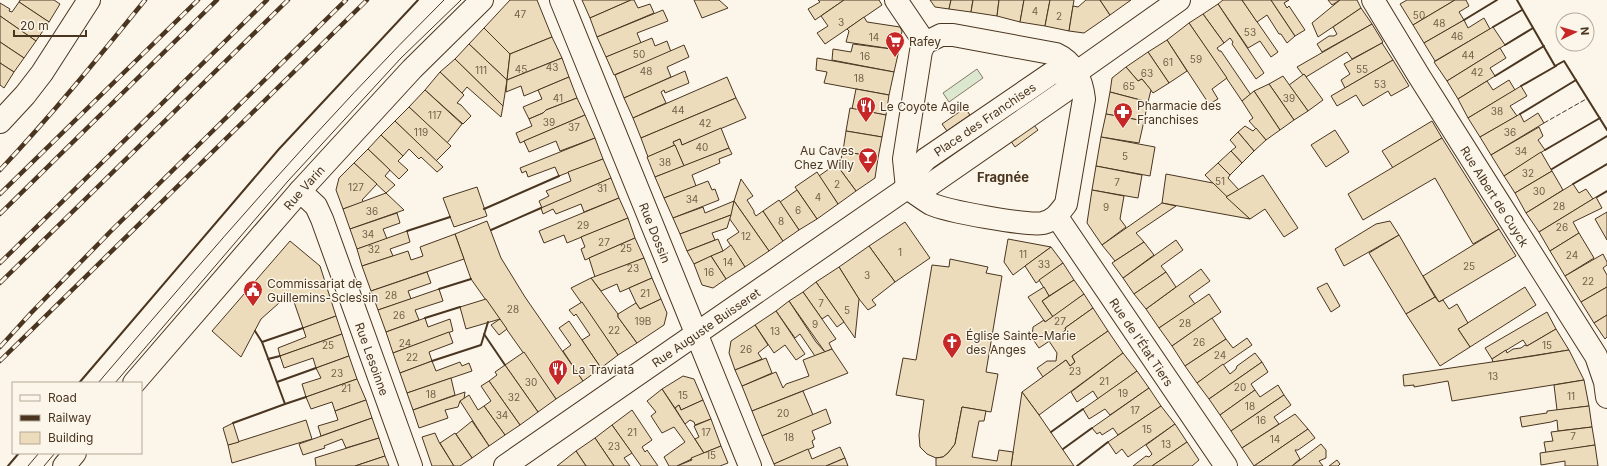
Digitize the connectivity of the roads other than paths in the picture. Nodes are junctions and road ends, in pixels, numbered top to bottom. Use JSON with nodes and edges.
{"nodes":[{"id":1,"x":89,"y":0,"type":"edge"},
{"id":2,"x":482,"y":0,"type":"edge"},
{"id":3,"x":561,"y":0,"type":"edge"},
{"id":4,"x":896,"y":0,"type":"edge"},
{"id":5,"x":1179,"y":0,"type":"edge"},
{"id":6,"x":1373,"y":0,"type":"edge"},
{"id":7,"x":925,"y":43,"type":"junction"},
{"id":8,"x":1076,"y":72,"type":"junction"},
{"id":9,"x":0,"y":122,"type":"edge"},
{"id":10,"x":907,"y":188,"type":"junction"},
{"id":11,"x":300,"y":191,"type":"junction"},
{"id":12,"x":1057,"y":218,"type":"junction"},
{"id":13,"x":696,"y":334,"type":"junction"},
{"id":14,"x":135,"y":382,"type":"edge"},
{"id":15,"x":1607,"y":397,"type":"edge"},
{"id":16,"x":74,"y":454,"type":"edge"},
{"id":17,"x":64,"y":466,"type":"edge"},
{"id":18,"x":411,"y":466,"type":"edge"},
{"id":19,"x":505,"y":466,"type":"edge"},
{"id":20,"x":750,"y":466,"type":"edge"},
{"id":21,"x":1226,"y":466,"type":"edge"}],
"edges":[{"from":1,"to":9,"type":"street"},
{"from":2,"to":11,"type":"street","name":"Rue Varin"},
{"from":3,"to":13,"type":"street","name":"Rue Dossin"},
{"from":4,"to":7,"type":"street"},
{"from":5,"to":8,"type":"street"},
{"from":6,"to":15,"type":"street","name":"Rue Albert de Cuyck"},
{"from":7,"to":8,"type":"street"},
{"from":7,"to":10,"type":"street"},
{"from":8,"to":10,"type":"street","name":"Place des Franchises"},
{"from":8,"to":12,"type":"street"},
{"from":10,"to":12,"type":"street"},
{"from":10,"to":13,"type":"street","name":"Rue Auguste Buisseret"},
{"from":11,"to":14,"type":"street","name":"Rue Varin"},
{"from":11,"to":18,"type":"street","name":"Rue Lesoinne"},
{"from":12,"to":21,"type":"street","name":"Rue de l'État Tiers"},
{"from":13,"to":19,"type":"street","name":"Rue Auguste Buisseret"},
{"from":13,"to":20,"type":"street","name":"Rue Dossin"},
{"from":16,"to":17,"type":"street"}]}
